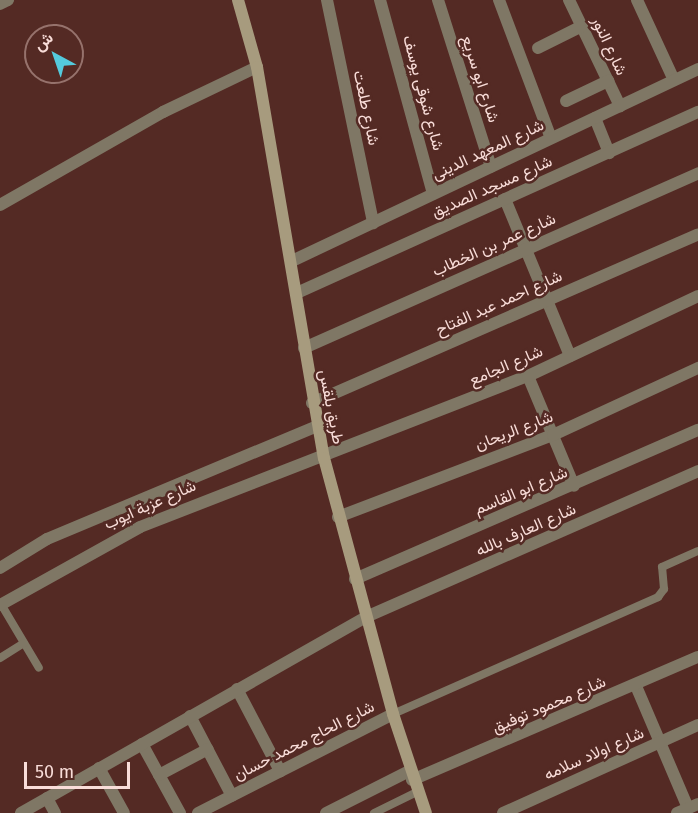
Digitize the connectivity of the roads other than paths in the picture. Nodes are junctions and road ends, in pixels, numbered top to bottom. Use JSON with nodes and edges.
{"nodes":[{"id":1,"x":8,"y":0,"type":"edge"},
{"id":2,"x":327,"y":0,"type":"edge"},
{"id":3,"x":380,"y":0,"type":"edge"},
{"id":4,"x":438,"y":0,"type":"edge"},
{"id":5,"x":499,"y":0,"type":"edge"},
{"id":6,"x":569,"y":0,"type":"edge"},
{"id":7,"x":637,"y":0,"type":"edge"},
{"id":8,"x":242,"y":1,"type":"edge"},
{"id":9,"x":0,"y":4,"type":"edge"},
{"id":10,"x":582,"y":26,"type":"junction"},
{"id":11,"x":538,"y":48,"type":"dead end"},
{"id":12,"x":257,"y":68,"type":"junction"},
{"id":13,"x":698,"y":69,"type":"edge"},
{"id":14,"x":674,"y":80,"type":"junction"},
{"id":15,"x":608,"y":81,"type":"junction"},
{"id":16,"x":566,"y":101,"type":"dead end"},
{"id":17,"x":620,"y":106,"type":"junction"},
{"id":18,"x":698,"y":112,"type":"edge"},
{"id":19,"x":595,"y":118,"type":"junction"},
{"id":20,"x":551,"y":138,"type":"junction"},
{"id":21,"x":609,"y":153,"type":"junction"},
{"id":22,"x":491,"y":167,"type":"junction"},
{"id":23,"x":698,"y":173,"type":"edge"},
{"id":24,"x":433,"y":195,"type":"junction"},
{"id":25,"x":505,"y":199,"type":"junction"},
{"id":26,"x":0,"y":206,"type":"edge"},
{"id":27,"x":373,"y":223,"type":"junction"},
{"id":28,"x":698,"y":234,"type":"edge"},
{"id":29,"x":526,"y":249,"type":"junction"},
{"id":30,"x":292,"y":261,"type":"junction"},
{"id":31,"x":299,"y":292,"type":"junction"},
{"id":32,"x":698,"y":296,"type":"edge"},
{"id":33,"x":547,"y":301,"type":"junction"},
{"id":34,"x":304,"y":348,"type":"junction"},
{"id":35,"x":570,"y":356,"type":"junction"},
{"id":36,"x":698,"y":368,"type":"edge"},
{"id":37,"x":528,"y":376,"type":"junction"},
{"id":38,"x":312,"y":403,"type":"junction"},
{"id":39,"x":317,"y":426,"type":"junction"},
{"id":40,"x":698,"y":430,"type":"edge"},
{"id":41,"x":553,"y":435,"type":"junction"},
{"id":42,"x":324,"y":458,"type":"junction"},
{"id":43,"x":698,"y":471,"type":"edge"},
{"id":44,"x":574,"y":486,"type":"junction"},
{"id":45,"x":338,"y":517,"type":"junction"},
{"id":46,"x":698,"y":550,"type":"edge"},
{"id":47,"x":0,"y":568,"type":"edge"},
{"id":48,"x":355,"y":579,"type":"junction"},
{"id":49,"x":1,"y":604,"type":"edge"},
{"id":50,"x":366,"y":617,"type":"junction"},
{"id":51,"x":24,"y":643,"type":"junction"},
{"id":52,"x":698,"y":657,"type":"edge"},
{"id":53,"x":0,"y":658,"type":"edge"},
{"id":54,"x":39,"y":668,"type":"dead end"},
{"id":55,"x":636,"y":686,"type":"junction"},
{"id":56,"x":237,"y":689,"type":"junction"},
{"id":57,"x":393,"y":714,"type":"junction"},
{"id":58,"x":190,"y":716,"type":"junction"},
{"id":59,"x":698,"y":725,"type":"edge"},
{"id":60,"x":660,"y":742,"type":"junction"},
{"id":61,"x":142,"y":744,"type":"junction"},
{"id":62,"x":208,"y":749,"type":"junction"},
{"id":63,"x":99,"y":768,"type":"junction"},
{"id":64,"x":280,"y":771,"type":"junction"},
{"id":65,"x":159,"y":775,"type":"junction"},
{"id":66,"x":411,"y":775,"type":"junction"},
{"id":67,"x":417,"y":792,"type":"junction"},
{"id":68,"x":232,"y":796,"type":"junction"},
{"id":69,"x":47,"y":798,"type":"junction"},
{"id":70,"x":688,"y":808,"type":"edge"},
{"id":71,"x":21,"y":813,"type":"edge"},
{"id":72,"x":55,"y":813,"type":"edge"},
{"id":73,"x":124,"y":813,"type":"edge"},
{"id":74,"x":180,"y":813,"type":"edge"},
{"id":75,"x":198,"y":813,"type":"edge"},
{"id":76,"x":326,"y":813,"type":"edge"},
{"id":77,"x":374,"y":813,"type":"edge"},
{"id":78,"x":426,"y":813,"type":"edge"},
{"id":79,"x":503,"y":813,"type":"edge"}],
"edges":[{"from":1,"to":9,"type":"street"},
{"from":2,"to":27,"type":"street","name":"شارع طلعت"},
{"from":3,"to":24,"type":"street","name":"شارع شوقى يوسف"},
{"from":4,"to":22,"type":"street","name":"شارع ابو سريع"},
{"from":5,"to":20,"type":"street"},
{"from":6,"to":10,"type":"street","name":"شارع النور"},
{"from":7,"to":14,"type":"street"},
{"from":8,"to":12,"type":"main road","name":"طريق بلقس"},
{"from":10,"to":11,"type":"street"},
{"from":10,"to":15,"type":"street","name":"شارع النور"},
{"from":12,"to":26,"type":"street"},
{"from":12,"to":30,"type":"main road","name":"طريق بلقس"},
{"from":13,"to":14,"type":"street","name":"شارع المعهد الدينى"},
{"from":14,"to":17,"type":"street","name":"شارع المعهد الدينى"},
{"from":15,"to":16,"type":"street"},
{"from":15,"to":17,"type":"street","name":"شارع النور"},
{"from":17,"to":19,"type":"street","name":"شارع المعهد الدينى"},
{"from":18,"to":21,"type":"street","name":"شارع مسجد الصديق"},
{"from":19,"to":20,"type":"street","name":"شارع المعهد الدينى"},
{"from":19,"to":21,"type":"street"},
{"from":20,"to":22,"type":"street","name":"شارع المعهد الدينى"},
{"from":21,"to":25,"type":"street","name":"شارع مسجد الصديق"},
{"from":22,"to":24,"type":"street","name":"شارع المعهد الدينى"},
{"from":23,"to":29,"type":"street","name":"شارع عمر بن الخطاب"},
{"from":24,"to":27,"type":"street","name":"شارع المعهد الدينى"},
{"from":25,"to":29,"type":"street"},
{"from":25,"to":31,"type":"street","name":"شارع مسجد الصديق"},
{"from":27,"to":30,"type":"street","name":"شارع المعهد الدينى"},
{"from":28,"to":33,"type":"street","name":"شارع احمد عبد الفتاح"},
{"from":29,"to":33,"type":"street"},
{"from":29,"to":34,"type":"street","name":"شارع عمر بن الخطاب"},
{"from":30,"to":31,"type":"main road","name":"طريق بلقس"},
{"from":31,"to":34,"type":"main road","name":"طريق بلقس"},
{"from":32,"to":35,"type":"street","name":"شارع الجامع"},
{"from":33,"to":35,"type":"street"},
{"from":33,"to":38,"type":"street","name":"شارع احمد عبد الفتاح"},
{"from":34,"to":38,"type":"main road","name":"طريق بلقس"},
{"from":35,"to":37,"type":"street","name":"شارع الجامع"},
{"from":36,"to":41,"type":"street","name":"شارع الريحان"},
{"from":37,"to":41,"type":"street"},
{"from":37,"to":42,"type":"street","name":"شارع الجامع"},
{"from":38,"to":39,"type":"main road","name":"طريق بلقس"},
{"from":39,"to":42,"type":"main road","name":"طريق بلقس"},
{"from":39,"to":47,"type":"street"},
{"from":40,"to":44,"type":"street","name":"شارع ابو القاسم"},
{"from":41,"to":44,"type":"street"},
{"from":41,"to":45,"type":"street","name":"شارع الريحان"},
{"from":42,"to":45,"type":"main road","name":"طريق بلقس"},
{"from":42,"to":49,"type":"street","name":"شارع عزبة ايوب"},
{"from":43,"to":50,"type":"street","name":"شارع العارف بالله"},
{"from":44,"to":48,"type":"street","name":"شارع ابو القاسم"},
{"from":45,"to":48,"type":"main road","name":"طريق بلقس"},
{"from":46,"to":57,"type":"lane"},
{"from":48,"to":50,"type":"main road","name":"طريق بلقس"},
{"from":49,"to":51,"type":"lane"},
{"from":50,"to":56,"type":"street","name":"شارع العارف بالله"},
{"from":50,"to":57,"type":"main road","name":"طريق بلقس"},
{"from":51,"to":53,"type":"lane"},
{"from":51,"to":54,"type":"lane"},
{"from":52,"to":55,"type":"street","name":"شارع محمود توفيق"},
{"from":55,"to":60,"type":"street"},
{"from":55,"to":66,"type":"street","name":"شارع محمود توفيق"},
{"from":56,"to":58,"type":"street","name":"شارع العارف بالله"},
{"from":56,"to":64,"type":"street"},
{"from":57,"to":64,"type":"street","name":"شارع الحاج محمد حسان"},
{"from":57,"to":66,"type":"main road","name":"طريق بلقس"},
{"from":58,"to":61,"type":"street","name":"شارع العارف بالله"},
{"from":58,"to":62,"type":"street"},
{"from":59,"to":60,"type":"street","name":"شارع اولاد سلامه"},
{"from":60,"to":70,"type":"street"},
{"from":60,"to":79,"type":"street","name":"شارع اولاد سلامه"},
{"from":61,"to":63,"type":"street","name":"شارع العارف بالله"},
{"from":61,"to":65,"type":"street"},
{"from":62,"to":65,"type":"street"},
{"from":62,"to":68,"type":"street"},
{"from":63,"to":69,"type":"street","name":"شارع العارف بالله"},
{"from":63,"to":73,"type":"street"},
{"from":64,"to":68,"type":"street","name":"شارع الحاج محمد حسان"},
{"from":65,"to":74,"type":"street"},
{"from":66,"to":67,"type":"main road","name":"طريق بلقس"},
{"from":66,"to":76,"type":"street"},
{"from":67,"to":77,"type":"lane"},
{"from":67,"to":78,"type":"main road","name":"طريق بلقس"},
{"from":68,"to":75,"type":"street","name":"شارع الحاج محمد حسان"},
{"from":69,"to":71,"type":"street","name":"شارع العارف بالله"},
{"from":69,"to":72,"type":"street"}]}
